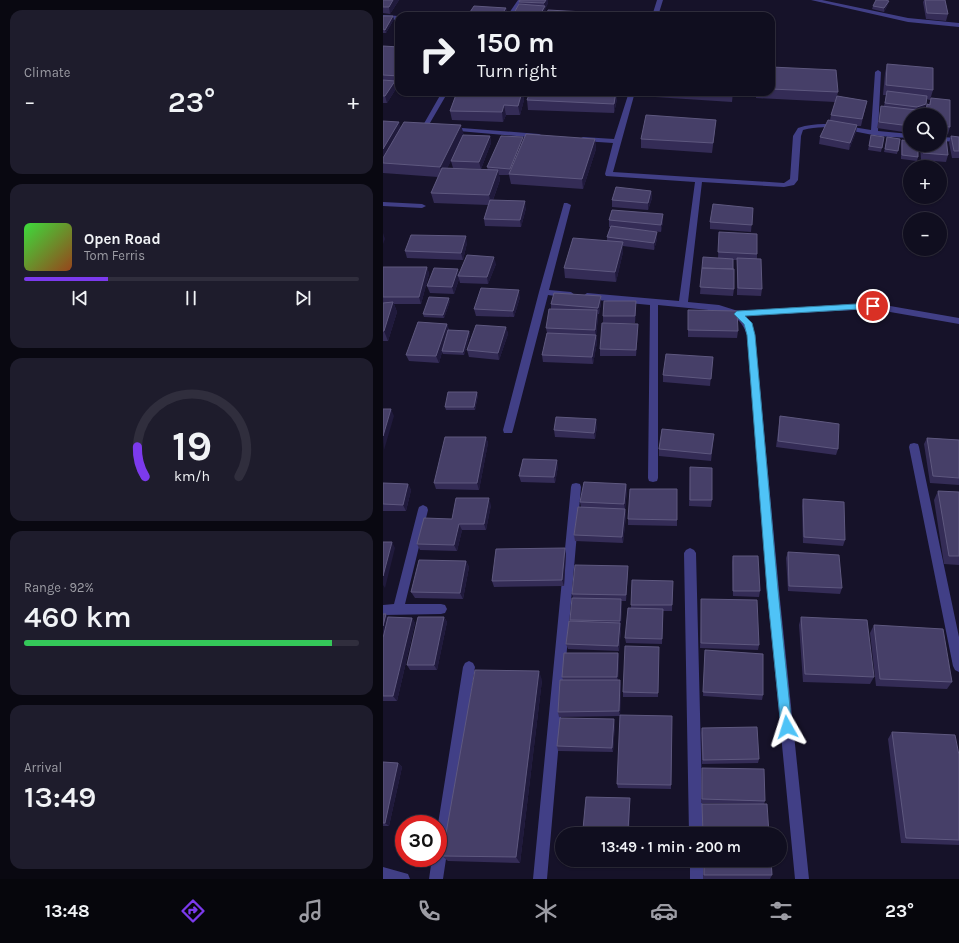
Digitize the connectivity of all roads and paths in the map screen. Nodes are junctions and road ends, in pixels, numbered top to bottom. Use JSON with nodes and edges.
{"nodes":[{"id":1,"x":521,"y":0,"type":"edge"},
{"id":2,"x":660,"y":0,"type":"edge"},
{"id":3,"x":814,"y":0,"type":"edge"},
{"id":4,"x":513,"y":12,"type":"edge"},
{"id":5,"x":656,"y":12,"type":"edge"},
{"id":6,"x":383,"y":17,"type":"edge"},
{"id":7,"x":395,"y":18,"type":"edge"},
{"id":8,"x":959,"y":25,"type":"edge"},
{"id":9,"x":878,"y":72,"type":"dead end"},
{"id":10,"x":442,"y":96,"type":"edge"},
{"id":11,"x":631,"y":96,"type":"edge"},
{"id":12,"x":433,"y":128,"type":"edge"},
{"id":13,"x":441,"y":128,"type":"edge"},
{"id":14,"x":874,"y":133,"type":"junction"},
{"id":15,"x":903,"y":135,"type":"edge"},
{"id":16,"x":545,"y":136,"type":"edge"},
{"id":17,"x":577,"y":138,"type":"edge"},
{"id":18,"x":947,"y":139,"type":"edge"},
{"id":19,"x":959,"y":140,"type":"edge"},
{"id":20,"x":617,"y":141,"type":"junction"},
{"id":21,"x":699,"y":180,"type":"junction"},
{"id":22,"x":383,"y":204,"type":"edge"},
{"id":23,"x":567,"y":205,"type":"dead end"},
{"id":24,"x":422,"y":206,"type":"dead end"},
{"id":25,"x":543,"y":292,"type":"junction"},
{"id":26,"x":654,"y":303,"type":"junction"},
{"id":27,"x":683,"y":305,"type":"junction"},
{"id":28,"x":737,"y":314,"type":"junction"},
{"id":29,"x":959,"y":321,"type":"edge"},
{"id":30,"x":508,"y":430,"type":"dead end"},
{"id":31,"x":914,"y":447,"type":"dead end"},
{"id":32,"x":653,"y":478,"type":"dead end"},
{"id":33,"x":576,"y":487,"type":"dead end"},
{"id":34,"x":423,"y":510,"type":"dead end"},
{"id":35,"x":690,"y":553,"type":"dead end"},
{"id":36,"x":441,"y":609,"type":"dead end"},
{"id":37,"x":383,"y":610,"type":"edge"},
{"id":38,"x":398,"y":610,"type":"junction"},
{"id":39,"x":959,"y":666,"type":"edge"},
{"id":40,"x":469,"y":667,"type":"dead end"},
{"id":41,"x":696,"y":827,"type":"edge"},
{"id":42,"x":697,"y":867,"type":"edge"},
{"id":43,"x":383,"y":874,"type":"edge"},
{"id":44,"x":403,"y":879,"type":"edge"},
{"id":45,"x":436,"y":879,"type":"edge"},
{"id":46,"x":539,"y":879,"type":"edge"},
{"id":47,"x":697,"y":879,"type":"edge"},
{"id":48,"x":802,"y":879,"type":"edge"}],
"edges":[{"from":1,"to":4,"type":"street"},
{"from":2,"to":5,"type":"street"},
{"from":3,"to":8,"type":"street"},
{"from":6,"to":7,"type":"street"},
{"from":9,"to":14,"type":"street"},
{"from":10,"to":12,"type":"street"},
{"from":11,"to":20,"type":"street"},
{"from":13,"to":16,"type":"street"},
{"from":14,"to":15,"type":"street"},
{"from":14,"to":21,"type":"street"},
{"from":17,"to":20,"type":"street"},
{"from":18,"to":19,"type":"street"},
{"from":20,"to":21,"type":"street"},
{"from":21,"to":27,"type":"street"},
{"from":22,"to":24,"type":"street"},
{"from":23,"to":25,"type":"street"},
{"from":25,"to":26,"type":"street"},
{"from":25,"to":30,"type":"street"},
{"from":26,"to":27,"type":"street"},
{"from":26,"to":32,"type":"street"},
{"from":27,"to":28,"type":"street"},
{"from":28,"to":29,"type":"street"},
{"from":28,"to":48,"type":"street"},
{"from":31,"to":39,"type":"street"},
{"from":33,"to":46,"type":"street"},
{"from":34,"to":38,"type":"street"},
{"from":35,"to":41,"type":"street"},
{"from":36,"to":38,"type":"street"},
{"from":37,"to":38,"type":"street"},
{"from":40,"to":45,"type":"street"},
{"from":42,"to":47,"type":"street"},
{"from":43,"to":44,"type":"street"}]}
